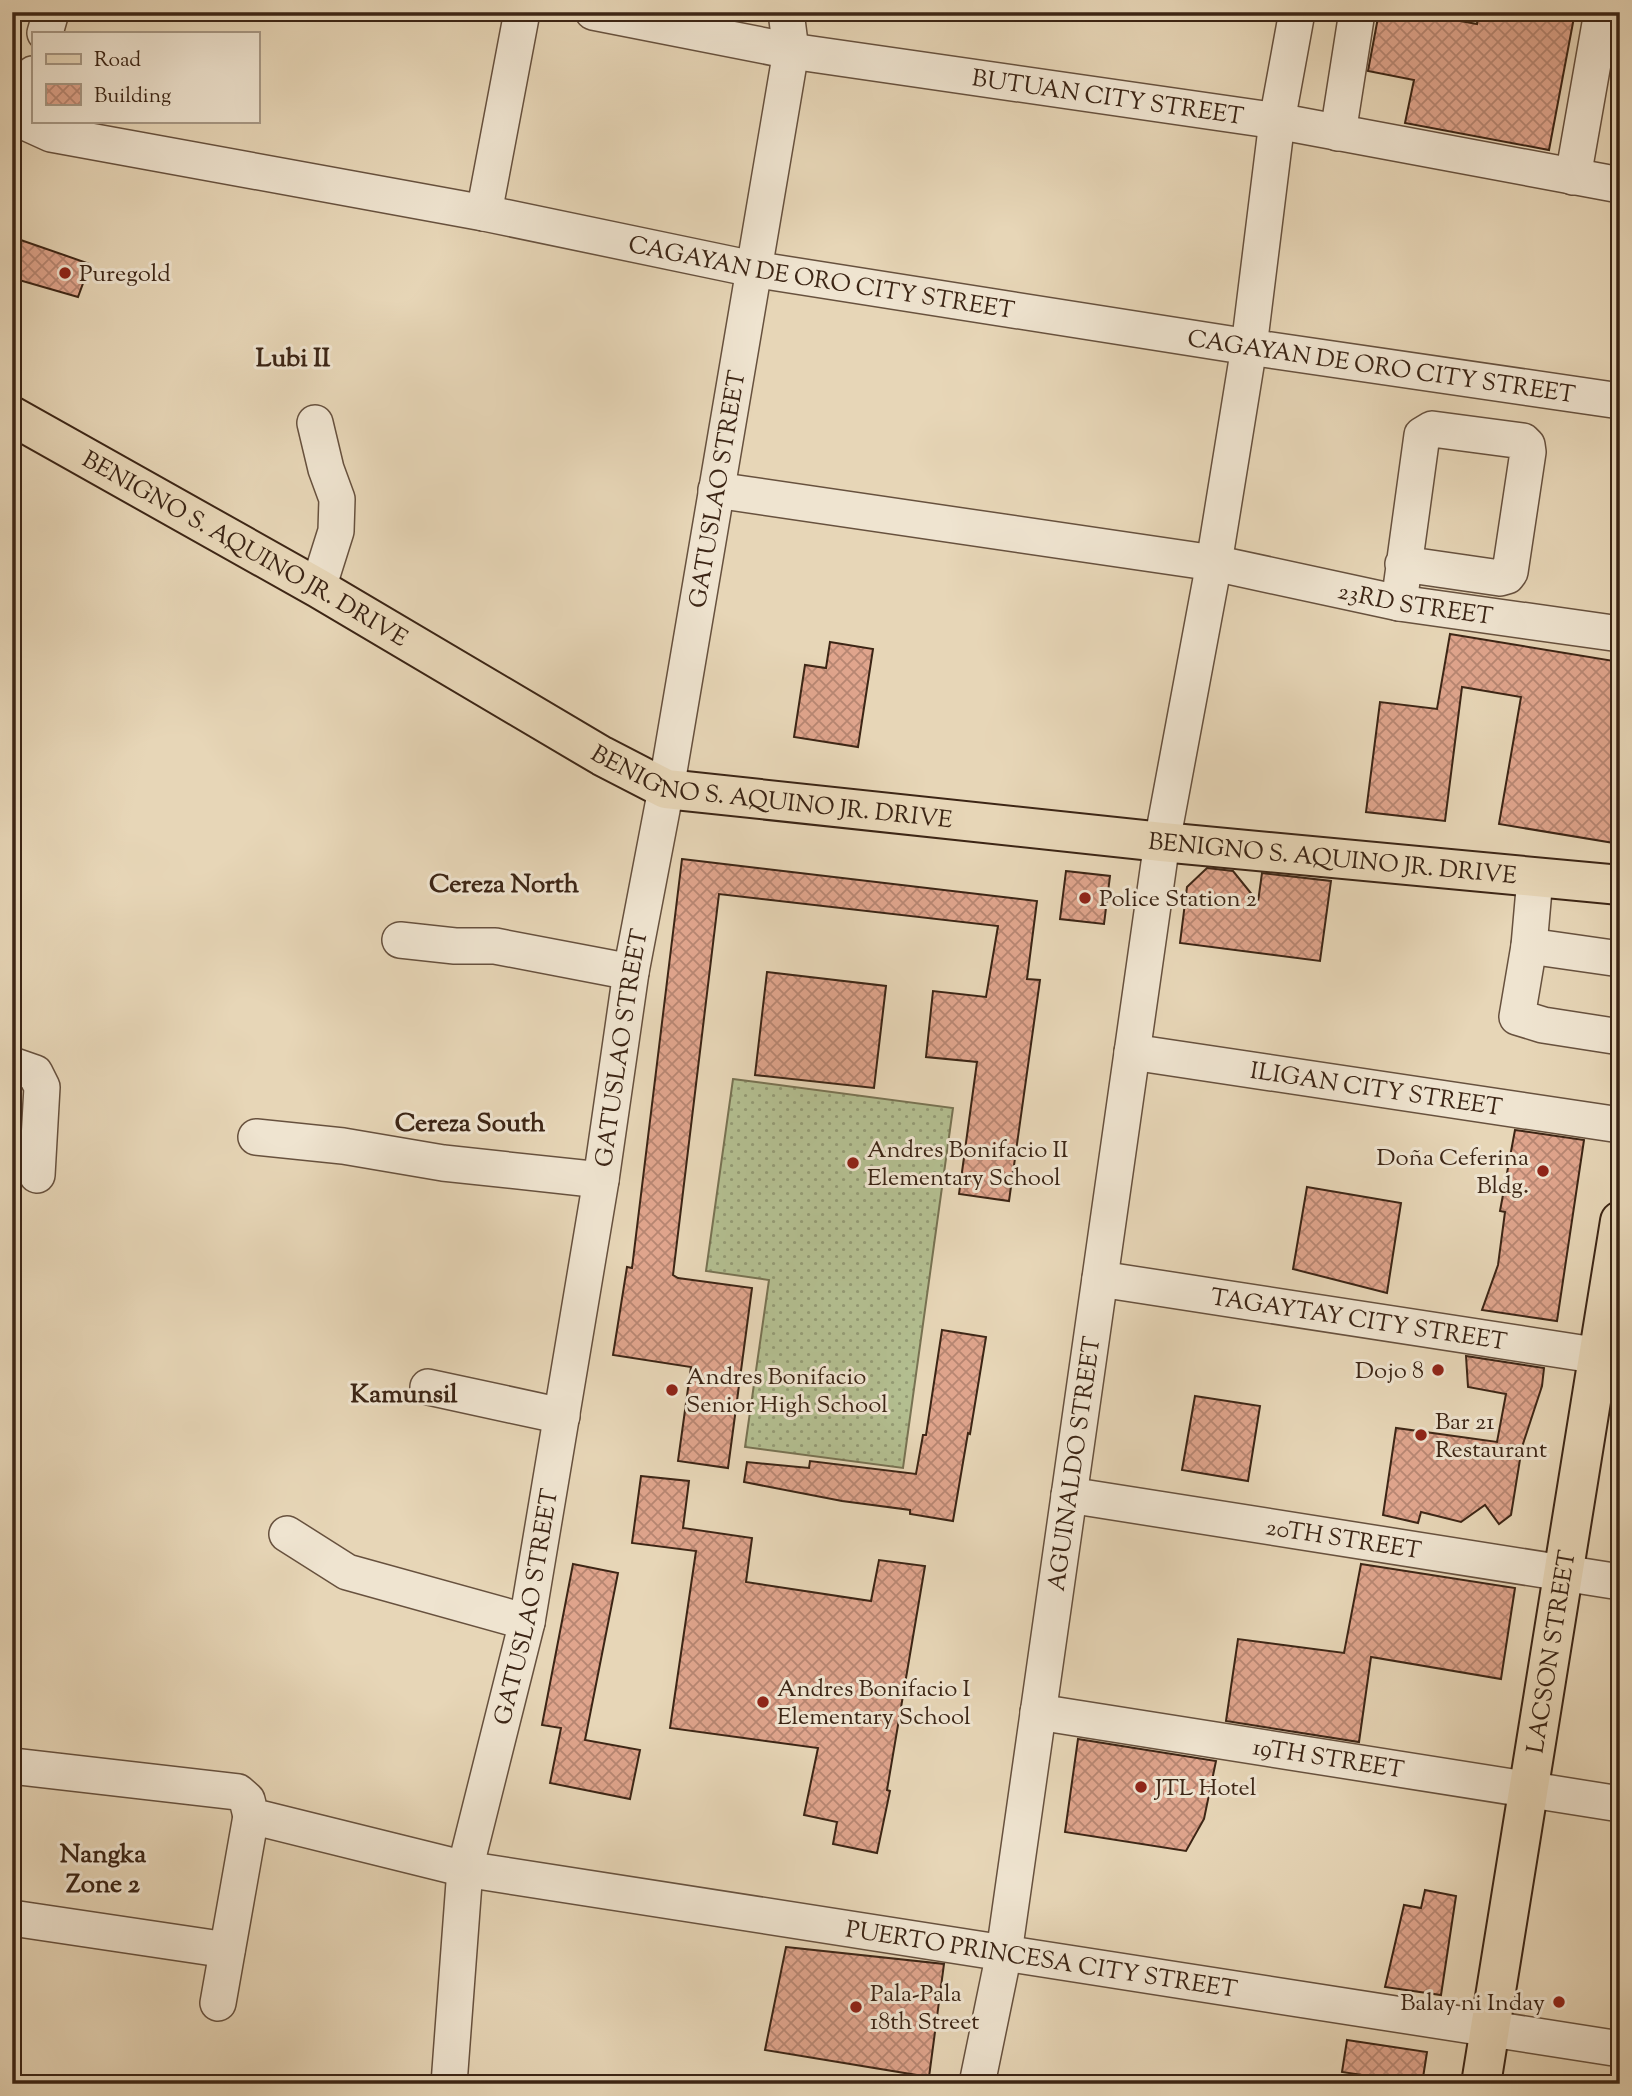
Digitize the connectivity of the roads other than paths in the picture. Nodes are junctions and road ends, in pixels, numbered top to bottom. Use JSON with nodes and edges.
{"nodes":[{"id":1,"x":51,"y":12,"type":"edge"},
{"id":2,"x":522,"y":12,"type":"edge"},
{"id":3,"x":593,"y":12,"type":"edge"},
{"id":4,"x":786,"y":12,"type":"edge"},
{"id":5,"x":1297,"y":12,"type":"edge"},
{"id":6,"x":1357,"y":12,"type":"edge"},
{"id":7,"x":1602,"y":12,"type":"edge"},
{"id":8,"x":45,"y":32,"type":"edge"},
{"id":9,"x":791,"y":51,"type":"junction"},
{"id":10,"x":32,"y":79,"type":"edge"},
{"id":11,"x":1277,"y":121,"type":"junction"},
{"id":12,"x":1338,"y":133,"type":"junction"},
{"id":13,"x":1573,"y":177,"type":"junction"},
{"id":14,"x":1620,"y":185,"type":"edge"},
{"id":15,"x":484,"y":213,"type":"junction"},
{"id":16,"x":753,"y":269,"type":"junction"},
{"id":17,"x":1249,"y":347,"type":"junction"},
{"id":18,"x":1620,"y":401,"type":"edge"},
{"id":19,"x":12,"y":416,"type":"edge"},
{"id":20,"x":316,"y":423,"type":"dead end"},
{"id":21,"x":716,"y":490,"type":"junction"},
{"id":22,"x":1214,"y":563,"type":"junction"},
{"id":23,"x":1403,"y":564,"type":"junction"},
{"id":24,"x":318,"y":588,"type":"junction"},
{"id":25,"x":1399,"y":603,"type":"junction"},
{"id":26,"x":1620,"y":634,"type":"edge"},
{"id":27,"x":666,"y":789,"type":"junction"},
{"id":28,"x":1162,"y":842,"type":"junction"},
{"id":29,"x":1535,"y":878,"type":"junction"},
{"id":30,"x":1620,"y":885,"type":"edge"},
{"id":31,"x":400,"y":940,"type":"dead end"},
{"id":32,"x":1529,"y":946,"type":"junction"},
{"id":33,"x":1620,"y":959,"type":"edge"},
{"id":34,"x":631,"y":972,"type":"junction"},
{"id":35,"x":1620,"y":1037,"type":"edge"},
{"id":36,"x":1132,"y":1052,"type":"junction"},
{"id":37,"x":12,"y":1065,"type":"edge"},
{"id":38,"x":1620,"y":1125,"type":"edge"},
{"id":39,"x":256,"y":1136,"type":"dead end"},
{"id":40,"x":37,"y":1175,"type":"dead end"},
{"id":41,"x":601,"y":1180,"type":"junction"},
{"id":42,"x":1620,"y":1221,"type":"edge"},
{"id":43,"x":1100,"y":1279,"type":"junction"},
{"id":44,"x":1609,"y":1357,"type":"edge"},
{"id":45,"x":428,"y":1387,"type":"dead end"},
{"id":46,"x":562,"y":1416,"type":"junction"},
{"id":47,"x":1069,"y":1495,"type":"junction"},
{"id":48,"x":287,"y":1534,"type":"dead end"},
{"id":49,"x":1563,"y":1573,"type":"junction"},
{"id":50,"x":1620,"y":1582,"type":"edge"},
{"id":51,"x":527,"y":1622,"type":"junction"},
{"id":52,"x":1038,"y":1712,"type":"junction"},
{"id":53,"x":12,"y":1766,"type":"edge"},
{"id":54,"x":1528,"y":1790,"type":"junction"},
{"id":55,"x":1620,"y":1804,"type":"edge"},
{"id":56,"x":251,"y":1816,"type":"junction"},
{"id":57,"x":465,"y":1869,"type":"junction"},
{"id":58,"x":12,"y":1918,"type":"edge"},
{"id":59,"x":227,"y":1950,"type":"junction"},
{"id":60,"x":1004,"y":1953,"type":"junction"},
{"id":61,"x":218,"y":2003,"type":"dead end"},
{"id":62,"x":1490,"y":2028,"type":"junction"},
{"id":63,"x":1620,"y":2049,"type":"edge"},
{"id":64,"x":449,"y":2084,"type":"edge"},
{"id":65,"x":977,"y":2084,"type":"edge"},
{"id":66,"x":1481,"y":2084,"type":"edge"}],
"edges":[{"from":1,"to":8,"type":"street"},
{"from":2,"to":15,"type":"street"},
{"from":3,"to":9,"type":"street","name":"BUTUAN CITY STREET"},
{"from":4,"to":9,"type":"street","name":"GATUSLAO STREET"},
{"from":5,"to":11,"type":"street","name":"AGUINALDO STREET"},
{"from":6,"to":12,"type":"street"},
{"from":7,"to":13,"type":"street"},
{"from":9,"to":11,"type":"street","name":"BUTUAN CITY STREET"},
{"from":9,"to":16,"type":"street","name":"GATUSLAO STREET"},
{"from":10,"to":15,"type":"street","name":"CAGAYAN DE ORO CITY STREET"},
{"from":11,"to":12,"type":"street","name":"BUTUAN CITY STREET"},
{"from":11,"to":17,"type":"street","name":"AGUINALDO STREET"},
{"from":12,"to":13,"type":"street","name":"BUTUAN CITY STREET"},
{"from":13,"to":14,"type":"street","name":"BUTUAN CITY STREET"},
{"from":15,"to":16,"type":"street","name":"CAGAYAN DE ORO CITY STREET"},
{"from":16,"to":17,"type":"street","name":"CAGAYAN DE ORO CITY STREET"},
{"from":16,"to":21,"type":"street","name":"GATUSLAO STREET"},
{"from":17,"to":18,"type":"street","name":"CAGAYAN DE ORO CITY STREET"},
{"from":17,"to":22,"type":"street","name":"AGUINALDO STREET"},
{"from":19,"to":24,"type":"main road","name":"BENIGNO S. AQUINO JR. DRIVE"},
{"from":20,"to":24,"type":"street"},
{"from":21,"to":22,"type":"street","name":"23RD STREET"},
{"from":21,"to":27,"type":"street","name":"GATUSLAO STREET"},
{"from":22,"to":25,"type":"street","name":"23RD STREET"},
{"from":22,"to":28,"type":"street","name":"AGUINALDO STREET"},
{"from":23,"to":23,"type":"street"},
{"from":23,"to":25,"type":"street"},
{"from":24,"to":27,"type":"main road","name":"BENIGNO S. AQUINO JR. DRIVE"},
{"from":25,"to":26,"type":"street","name":"23RD STREET"},
{"from":27,"to":28,"type":"main road","name":"BENIGNO S. AQUINO JR. DRIVE"},
{"from":27,"to":34,"type":"street","name":"GATUSLAO STREET"},
{"from":28,"to":29,"type":"main road","name":"BENIGNO S. AQUINO JR. DRIVE"},
{"from":28,"to":36,"type":"street","name":"AGUINALDO STREET"},
{"from":29,"to":30,"type":"main road","name":"BENIGNO S. AQUINO JR. DRIVE"},
{"from":29,"to":32,"type":"street"},
{"from":31,"to":34,"type":"street"},
{"from":32,"to":33,"type":"street"},
{"from":32,"to":35,"type":"street"},
{"from":34,"to":41,"type":"street","name":"GATUSLAO STREET"},
{"from":36,"to":38,"type":"street","name":"ILIGAN CITY STREET"},
{"from":36,"to":43,"type":"street","name":"AGUINALDO STREET"},
{"from":37,"to":40,"type":"street"},
{"from":39,"to":41,"type":"street"},
{"from":41,"to":46,"type":"street","name":"GATUSLAO STREET"},
{"from":42,"to":44,"type":"main road","name":"LACSON STREET"},
{"from":43,"to":44,"type":"street","name":"TAGAYTAY CITY STREET"},
{"from":43,"to":47,"type":"street","name":"AGUINALDO STREET"},
{"from":44,"to":49,"type":"main road","name":"LACSON STREET"},
{"from":45,"to":46,"type":"street"},
{"from":46,"to":51,"type":"street","name":"GATUSLAO STREET"},
{"from":47,"to":49,"type":"street","name":"20TH STREET"},
{"from":47,"to":52,"type":"street","name":"AGUINALDO STREET"},
{"from":48,"to":51,"type":"street"},
{"from":49,"to":50,"type":"street","name":"20TH STREET"},
{"from":49,"to":54,"type":"main road","name":"LACSON STREET"},
{"from":51,"to":57,"type":"street","name":"GATUSLAO STREET"},
{"from":52,"to":54,"type":"street","name":"19TH STREET"},
{"from":52,"to":60,"type":"street","name":"AGUINALDO STREET"},
{"from":53,"to":56,"type":"street"},
{"from":54,"to":55,"type":"street","name":"19TH STREET"},
{"from":54,"to":62,"type":"main road","name":"LACSON STREET"},
{"from":56,"to":57,"type":"street","name":"PUERTO PRINCESA CITY STREET"},
{"from":56,"to":59,"type":"street"},
{"from":57,"to":60,"type":"street","name":"PUERTO PRINCESA CITY STREET"},
{"from":57,"to":64,"type":"street","name":"GATUSLAO STREET"},
{"from":58,"to":59,"type":"street"},
{"from":59,"to":61,"type":"street"},
{"from":60,"to":62,"type":"street","name":"PUERTO PRINCESA CITY STREET"},
{"from":60,"to":65,"type":"street","name":"AGUINALDO STREET"},
{"from":62,"to":63,"type":"street","name":"PUERTO PRINCESA CITY STREET"},
{"from":62,"to":66,"type":"main road","name":"LACSON STREET"}]}
